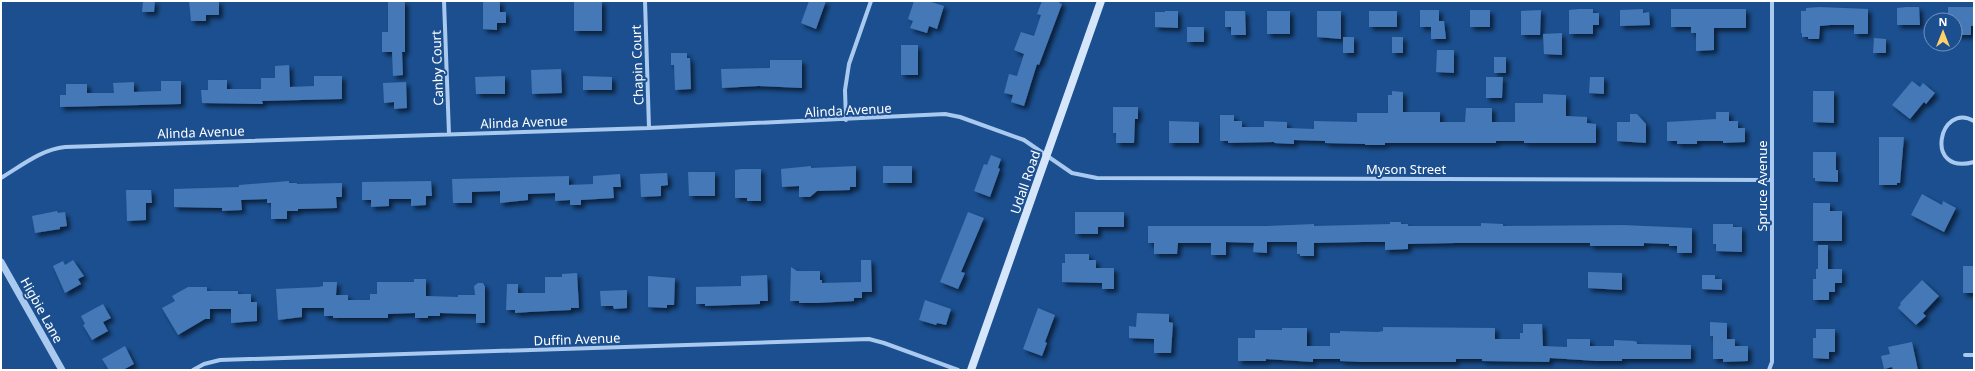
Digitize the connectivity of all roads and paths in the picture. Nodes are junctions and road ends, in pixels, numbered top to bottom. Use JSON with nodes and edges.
{"nodes":[{"id":1,"x":444,"y":1,"type":"edge"},
{"id":2,"x":645,"y":1,"type":"edge"},
{"id":3,"x":871,"y":1,"type":"edge"},
{"id":4,"x":1101,"y":1,"type":"edge"},
{"id":5,"x":1772,"y":1,"type":"edge"},
{"id":6,"x":846,"y":120,"type":"junction"},
{"id":7,"x":1974,"y":121,"type":"edge"},
{"id":8,"x":648,"y":128,"type":"junction"},
{"id":9,"x":449,"y":134,"type":"junction"},
{"id":10,"x":1047,"y":155,"type":"junction"},
{"id":11,"x":1974,"y":162,"type":"edge"},
{"id":12,"x":1,"y":178,"type":"edge"},
{"id":13,"x":1771,"y":180,"type":"junction"},
{"id":14,"x":1,"y":262,"type":"edge"},
{"id":15,"x":1965,"y":355,"type":"dead end"},
{"id":16,"x":1974,"y":355,"type":"edge"},
{"id":17,"x":62,"y":370,"type":"edge"},
{"id":18,"x":193,"y":370,"type":"edge"},
{"id":19,"x":958,"y":370,"type":"edge"},
{"id":20,"x":971,"y":370,"type":"edge"},
{"id":21,"x":1769,"y":370,"type":"edge"}],
"edges":[{"from":1,"to":9,"type":"street","name":"Canby Court"},
{"from":2,"to":8,"type":"street","name":"Chapin Court"},
{"from":3,"to":6,"type":"street"},
{"from":4,"to":10,"type":"main road","name":"Udall Road"},
{"from":5,"to":13,"type":"street","name":"Spruce Avenue"},
{"from":6,"to":8,"type":"street","name":"Alinda Avenue"},
{"from":6,"to":10,"type":"street","name":"Alinda Avenue"},
{"from":7,"to":11,"type":"street"},
{"from":8,"to":9,"type":"street","name":"Alinda Avenue"},
{"from":9,"to":12,"type":"street","name":"Alinda Avenue"},
{"from":10,"to":13,"type":"street","name":"Myson Street"},
{"from":10,"to":20,"type":"main road","name":"Udall Road"},
{"from":13,"to":21,"type":"street","name":"Spruce Avenue"},
{"from":14,"to":17,"type":"street","name":"Higbie Lane"},
{"from":15,"to":16,"type":"street"},
{"from":18,"to":19,"type":"street","name":"Duffin Avenue"}]}
